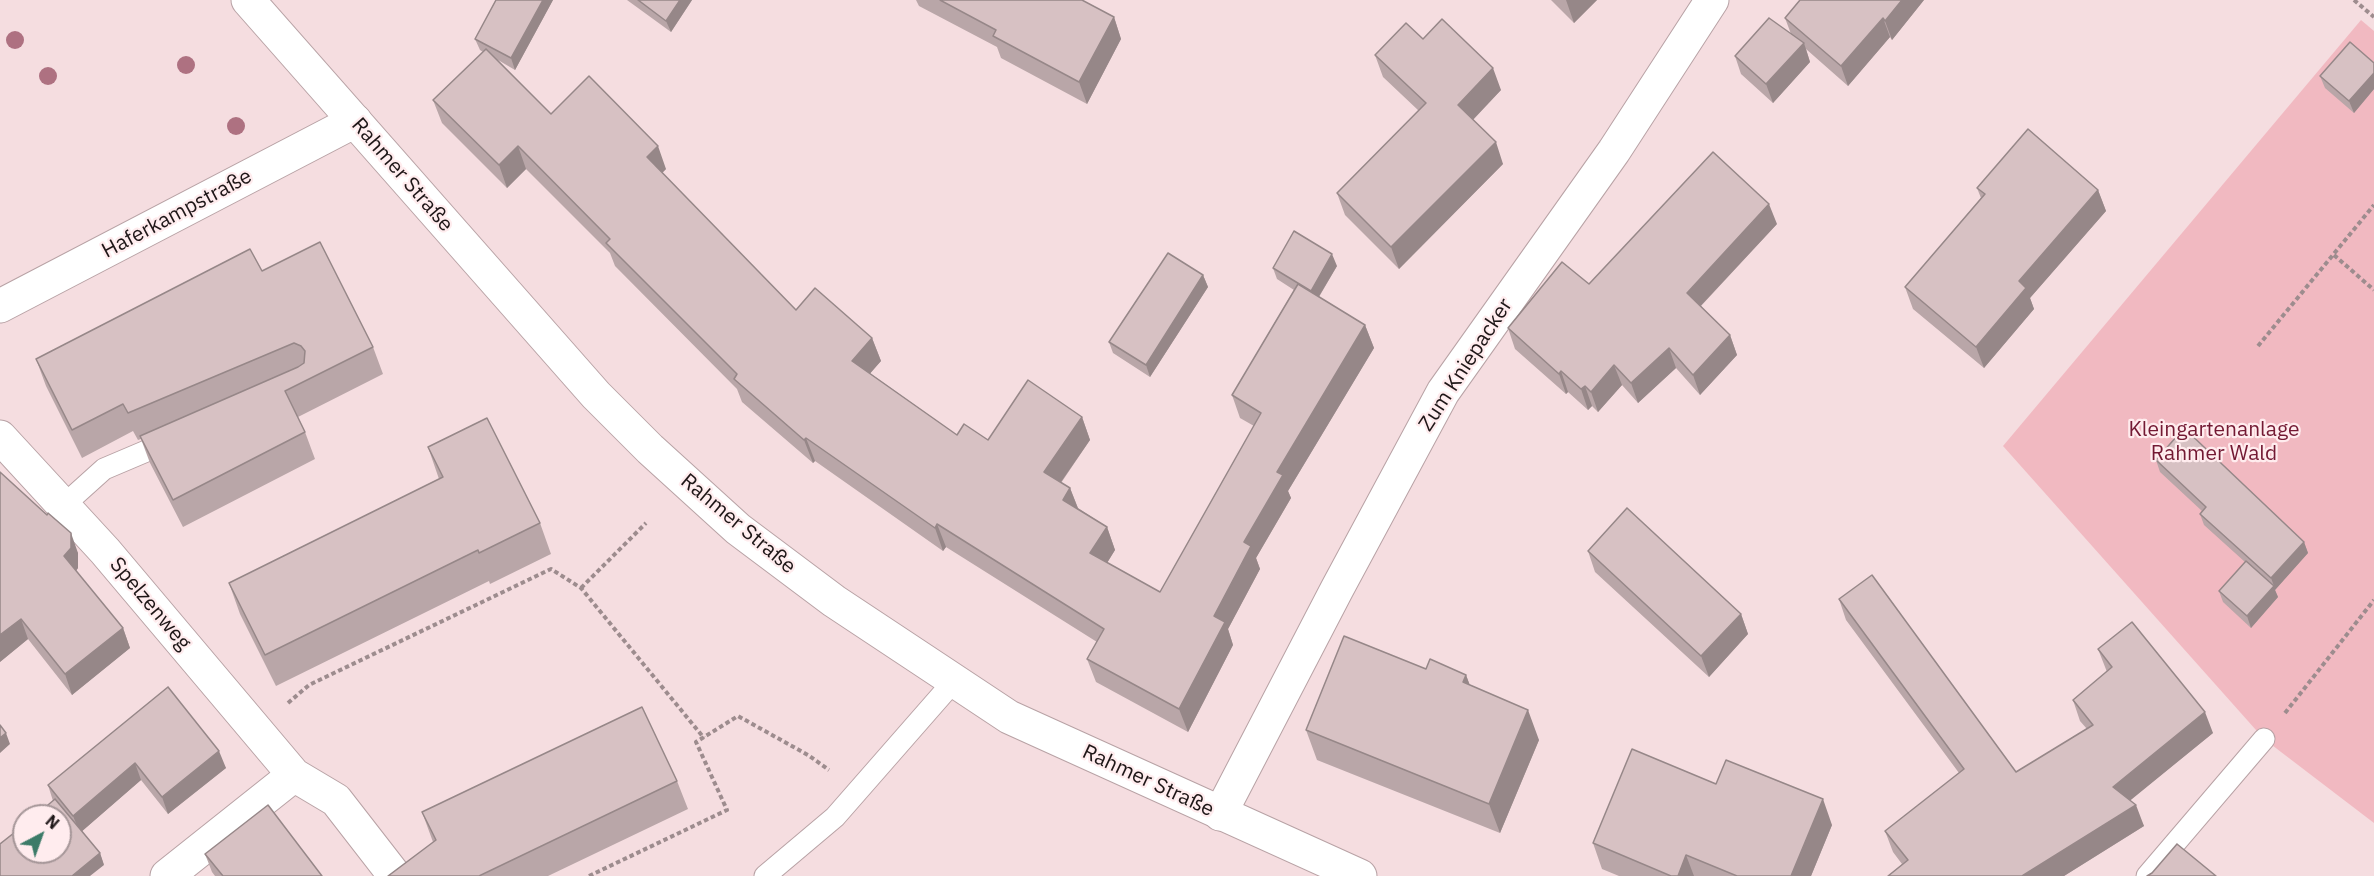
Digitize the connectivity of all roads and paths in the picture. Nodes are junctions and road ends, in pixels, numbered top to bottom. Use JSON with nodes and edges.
{"nodes":[{"id":1,"x":248,"y":0,"type":"edge"},
{"id":2,"x":1712,"y":0,"type":"edge"},
{"id":3,"x":2354,"y":0,"type":"edge"},
{"id":4,"x":2373,"y":14,"type":"edge"},
{"id":5,"x":355,"y":121,"type":"junction"},
{"id":6,"x":2374,"y":205,"type":"edge"},
{"id":7,"x":2334,"y":255,"type":"junction"},
{"id":8,"x":2374,"y":290,"type":"edge"},
{"id":9,"x":0,"y":306,"type":"edge"},
{"id":10,"x":2258,"y":346,"type":"dead end"},
{"id":11,"x":187,"y":433,"type":"edge"},
{"id":12,"x":0,"y":437,"type":"edge"},
{"id":13,"x":64,"y":505,"type":"junction"},
{"id":14,"x":646,"y":523,"type":"dead end"},
{"id":15,"x":581,"y":588,"type":"junction"},
{"id":16,"x":2374,"y":600,"type":"edge"},
{"id":17,"x":954,"y":681,"type":"junction"},
{"id":18,"x":256,"y":730,"type":"junction"},
{"id":19,"x":704,"y":738,"type":"junction"},
{"id":20,"x":2264,"y":739,"type":"joint"},
{"id":21,"x":294,"y":775,"type":"junction"},
{"id":22,"x":859,"y":791,"type":"junction"},
{"id":23,"x":1220,"y":814,"type":"junction"},
{"id":24,"x":167,"y":876,"type":"edge"},
{"id":25,"x":395,"y":876,"type":"edge"},
{"id":26,"x":589,"y":876,"type":"edge"},
{"id":27,"x":765,"y":876,"type":"edge"},
{"id":28,"x":1360,"y":876,"type":"edge"},
{"id":29,"x":2146,"y":876,"type":"edge"}],
"edges":[{"from":1,"to":5,"type":"street","name":"Rahmer Straße"},
{"from":2,"to":23,"type":"street","name":"Zum Kniepacker"},
{"from":3,"to":4,"type":"path"},
{"from":5,"to":9,"type":"street","name":"Haferkampstraße"},
{"from":5,"to":17,"type":"street","name":"Rahmer Straße"},
{"from":6,"to":7,"type":"path"},
{"from":7,"to":8,"type":"path"},
{"from":7,"to":10,"type":"path"},
{"from":11,"to":13,"type":"lane"},
{"from":12,"to":13,"type":"street","name":"Spelzenweg"},
{"from":13,"to":18,"type":"street","name":"Spelzenweg"},
{"from":14,"to":15,"type":"path"},
{"from":15,"to":18,"type":"path"},
{"from":15,"to":19,"type":"path"},
{"from":16,"to":20,"type":"path"},
{"from":17,"to":22,"type":"lane"},
{"from":17,"to":23,"type":"street","name":"Rahmer Straße"},
{"from":18,"to":21,"type":"street","name":"Spelzenweg"},
{"from":19,"to":22,"type":"path"},
{"from":19,"to":26,"type":"path"},
{"from":20,"to":29,"type":"lane"},
{"from":21,"to":24,"type":"street"},
{"from":21,"to":25,"type":"street","name":"Spelzenweg"},
{"from":22,"to":27,"type":"lane"},
{"from":23,"to":28,"type":"street","name":"Rahmer Straße"}]}
